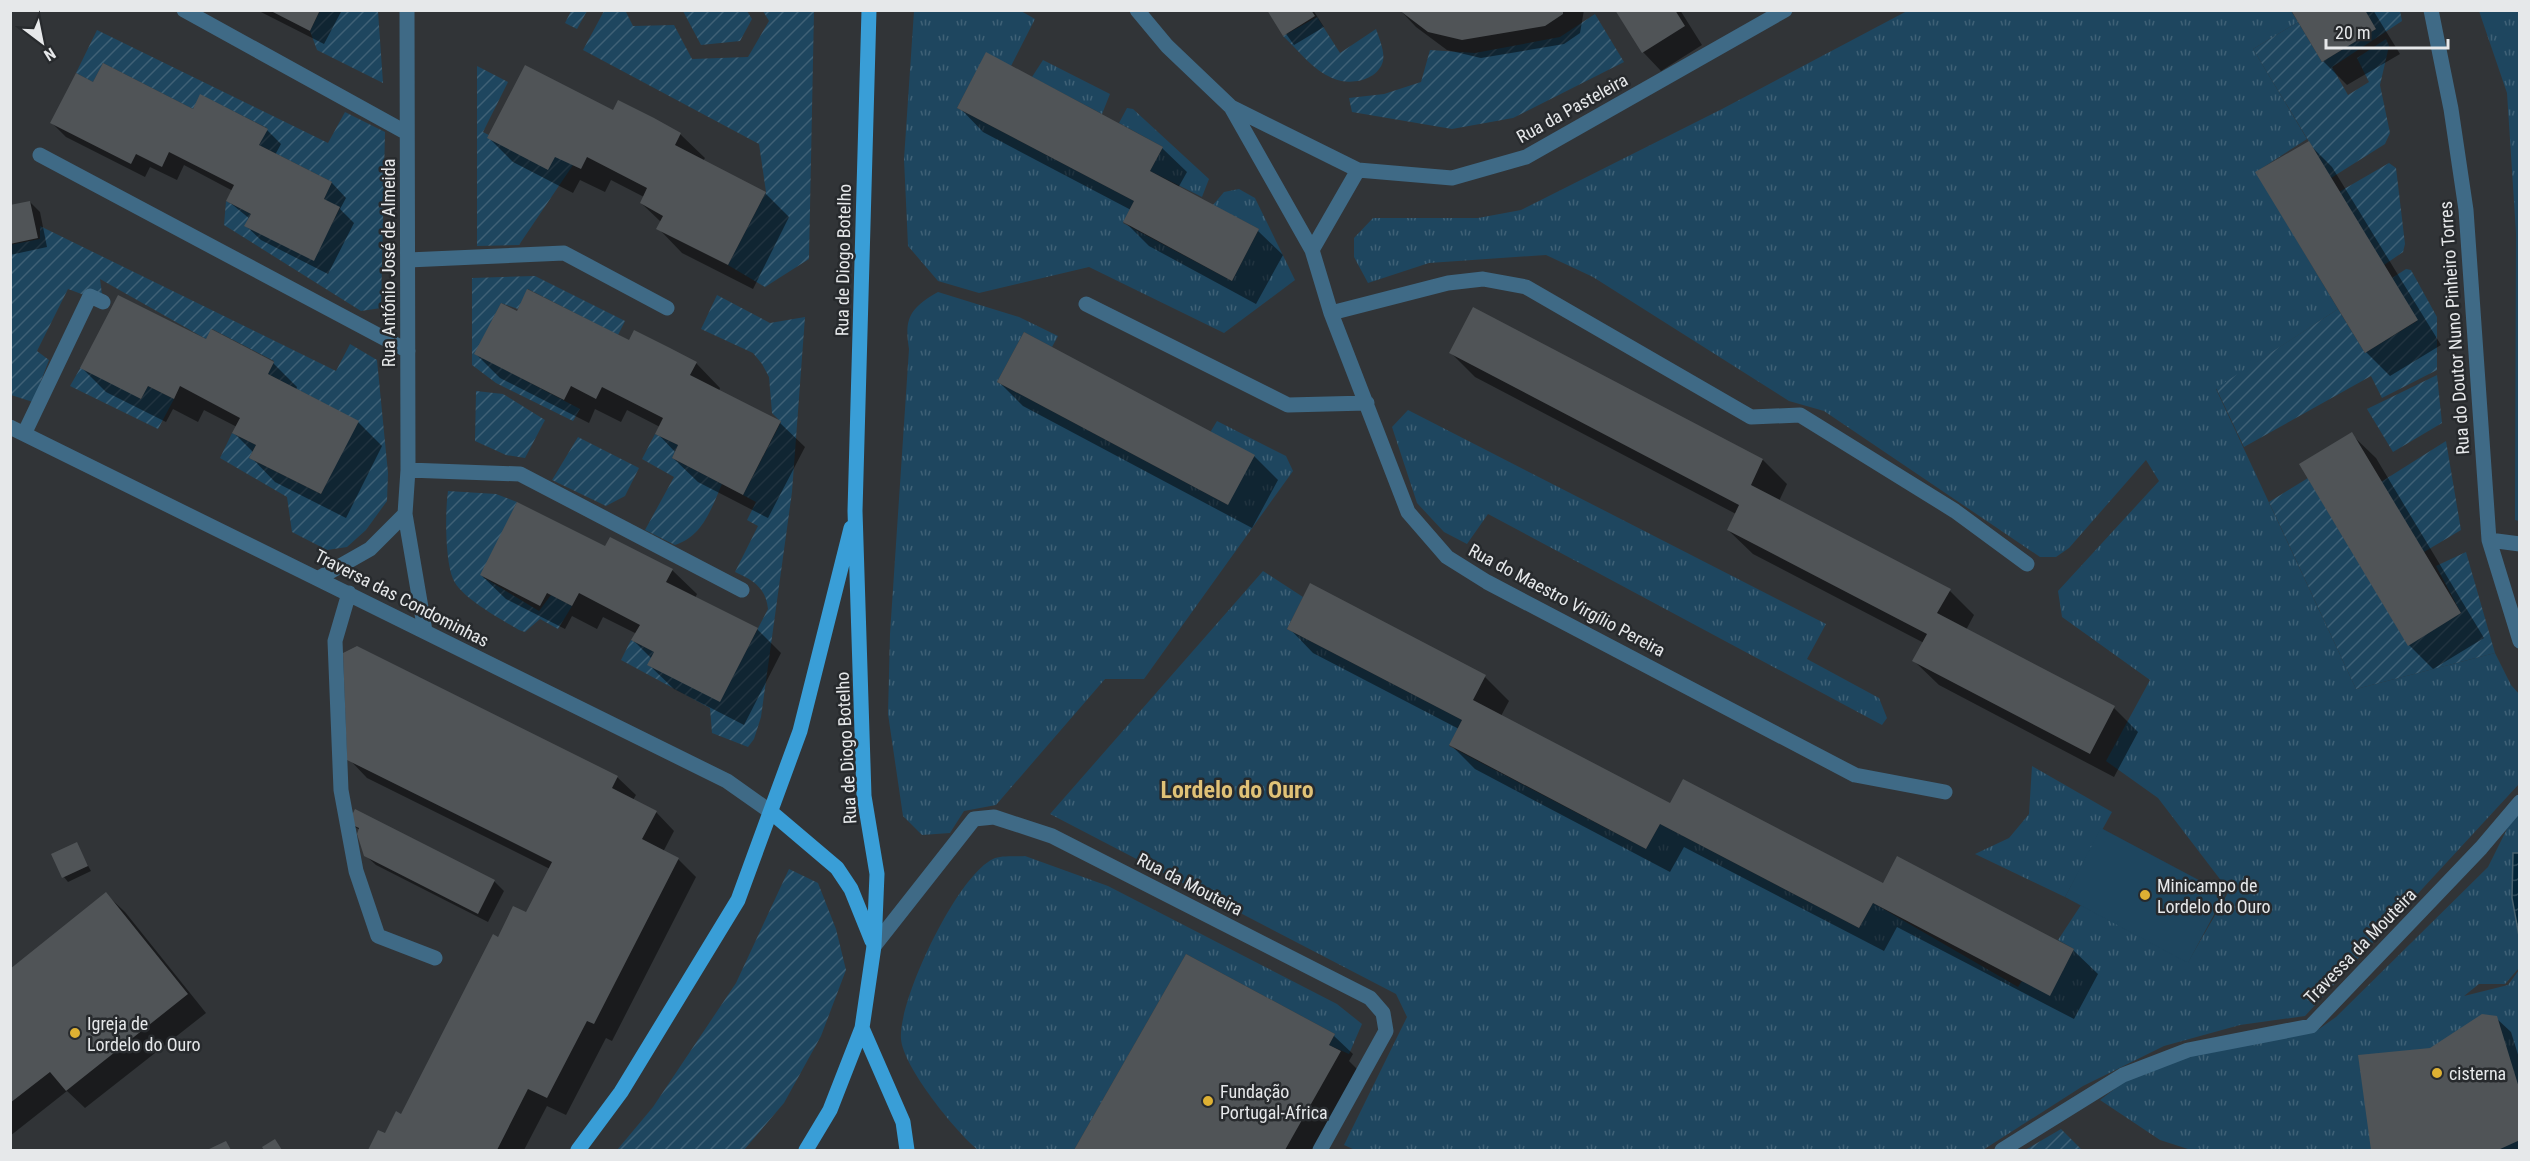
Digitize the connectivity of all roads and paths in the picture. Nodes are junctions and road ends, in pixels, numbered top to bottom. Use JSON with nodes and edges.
{"nodes":[{"id":1,"x":184,"y":10,"type":"edge"},
{"id":2,"x":407,"y":10,"type":"edge"},
{"id":3,"x":869,"y":10,"type":"edge"},
{"id":4,"x":1137,"y":10,"type":"edge"},
{"id":5,"x":1785,"y":10,"type":"edge"},
{"id":6,"x":2431,"y":10,"type":"edge"},
{"id":7,"x":1231,"y":106,"type":"junction"},
{"id":8,"x":407,"y":133,"type":"junction"},
{"id":9,"x":40,"y":155,"type":"dead end"},
{"id":10,"x":1358,"y":170,"type":"junction"},
{"id":11,"x":1312,"y":250,"type":"junction"},
{"id":12,"x":408,"y":260,"type":"junction"},
{"id":13,"x":103,"y":302,"type":"dead end"},
{"id":14,"x":1086,"y":304,"type":"dead end"},
{"id":15,"x":667,"y":308,"type":"dead end"},
{"id":16,"x":1331,"y":313,"type":"junction"},
{"id":17,"x":408,"y":351,"type":"junction"},
{"id":18,"x":1367,"y":403,"type":"junction"},
{"id":19,"x":10,"y":427,"type":"edge"},
{"id":20,"x":25,"y":432,"type":"junction"},
{"id":21,"x":408,"y":470,"type":"junction"},
{"id":22,"x":855,"y":511,"type":"junction"},
{"id":23,"x":405,"y":514,"type":"junction"},
{"id":24,"x":2489,"y":540,"type":"junction"},
{"id":25,"x":2520,"y":544,"type":"edge"},
{"id":26,"x":2027,"y":564,"type":"dead end"},
{"id":27,"x":319,"y":578,"type":"junction"},
{"id":28,"x":742,"y":590,"type":"dead end"},
{"id":29,"x":349,"y":593,"type":"junction"},
{"id":30,"x":425,"y":631,"type":"junction"},
{"id":31,"x":2520,"y":641,"type":"edge"},
{"id":32,"x":1945,"y":792,"type":"dead end"},
{"id":33,"x":2520,"y":802,"type":"edge"},
{"id":34,"x":771,"y":812,"type":"junction"},
{"id":35,"x":874,"y":946,"type":"junction"},
{"id":36,"x":435,"y":958,"type":"dead end"},
{"id":37,"x":862,"y":1028,"type":"junction"},
{"id":38,"x":578,"y":1150,"type":"edge"},
{"id":39,"x":806,"y":1150,"type":"edge"},
{"id":40,"x":907,"y":1150,"type":"edge"},
{"id":41,"x":1322,"y":1150,"type":"edge"},
{"id":42,"x":2002,"y":1150,"type":"edge"}],
"edges":[{"from":1,"to":8,"type":"street"},
{"from":2,"to":8,"type":"street","name":"Rua António José de Almeida"},
{"from":3,"to":22,"type":"main road","name":"Rua de Diogo Botelho"},
{"from":4,"to":7,"type":"street"},
{"from":5,"to":10,"type":"street","name":"Rua da Pasteleira"},
{"from":6,"to":24,"type":"street","name":"Rua do Doutor Nuno Pinheiro Torres"},
{"from":7,"to":10,"type":"street","name":"Rua da Pasteleira"},
{"from":7,"to":11,"type":"street","name":"Rua do Maestro Virgílio Pereira"},
{"from":8,"to":12,"type":"street","name":"Rua António José de Almeida"},
{"from":9,"to":17,"type":"street"},
{"from":10,"to":11,"type":"street"},
{"from":11,"to":16,"type":"street","name":"Rua do Maestro Virgílio Pereira"},
{"from":12,"to":15,"type":"street"},
{"from":12,"to":17,"type":"street","name":"Rua António José de Almeida"},
{"from":13,"to":20,"type":"street"},
{"from":14,"to":18,"type":"street"},
{"from":16,"to":18,"type":"street","name":"Rua do Maestro Virgílio Pereira"},
{"from":16,"to":26,"type":"street"},
{"from":17,"to":21,"type":"street","name":"Rua António José de Almeida"},
{"from":18,"to":32,"type":"street","name":"Rua do Maestro Virgílio Pereira"},
{"from":19,"to":20,"type":"street","name":"Traversa das Condominhas"},
{"from":20,"to":27,"type":"street","name":"Traversa das Condominhas"},
{"from":21,"to":23,"type":"street","name":"Rua António José de Almeida"},
{"from":21,"to":28,"type":"street"},
{"from":22,"to":34,"type":"main road","name":"Rua de Diogo Botelho"},
{"from":22,"to":35,"type":"main road","name":"Rua de Diogo Botelho"},
{"from":23,"to":27,"type":"street"},
{"from":23,"to":30,"type":"street","name":"Rua António José de Almeida"},
{"from":24,"to":25,"type":"street"},
{"from":24,"to":31,"type":"street","name":"Rua do Doutor Nuno Pinheiro Torres"},
{"from":27,"to":29,"type":"street","name":"Traversa das Condominhas"},
{"from":29,"to":30,"type":"street","name":"Traversa das Condominhas"},
{"from":29,"to":36,"type":"street"},
{"from":30,"to":34,"type":"street","name":"Traversa das Condominhas"},
{"from":33,"to":42,"type":"street","name":"Travessa da Mouteira"},
{"from":34,"to":35,"type":"main road","name":"Rua de Diogo Botelho"},
{"from":34,"to":38,"type":"main road","name":"Rua de Diogo Botelho"},
{"from":35,"to":37,"type":"main road","name":"Rua de Diogo Botelho"},
{"from":35,"to":41,"type":"street","name":"Rua da Mouteira"},
{"from":37,"to":39,"type":"main road","name":"Rua de Diogo Botelho"},
{"from":37,"to":40,"type":"main road"}]}
